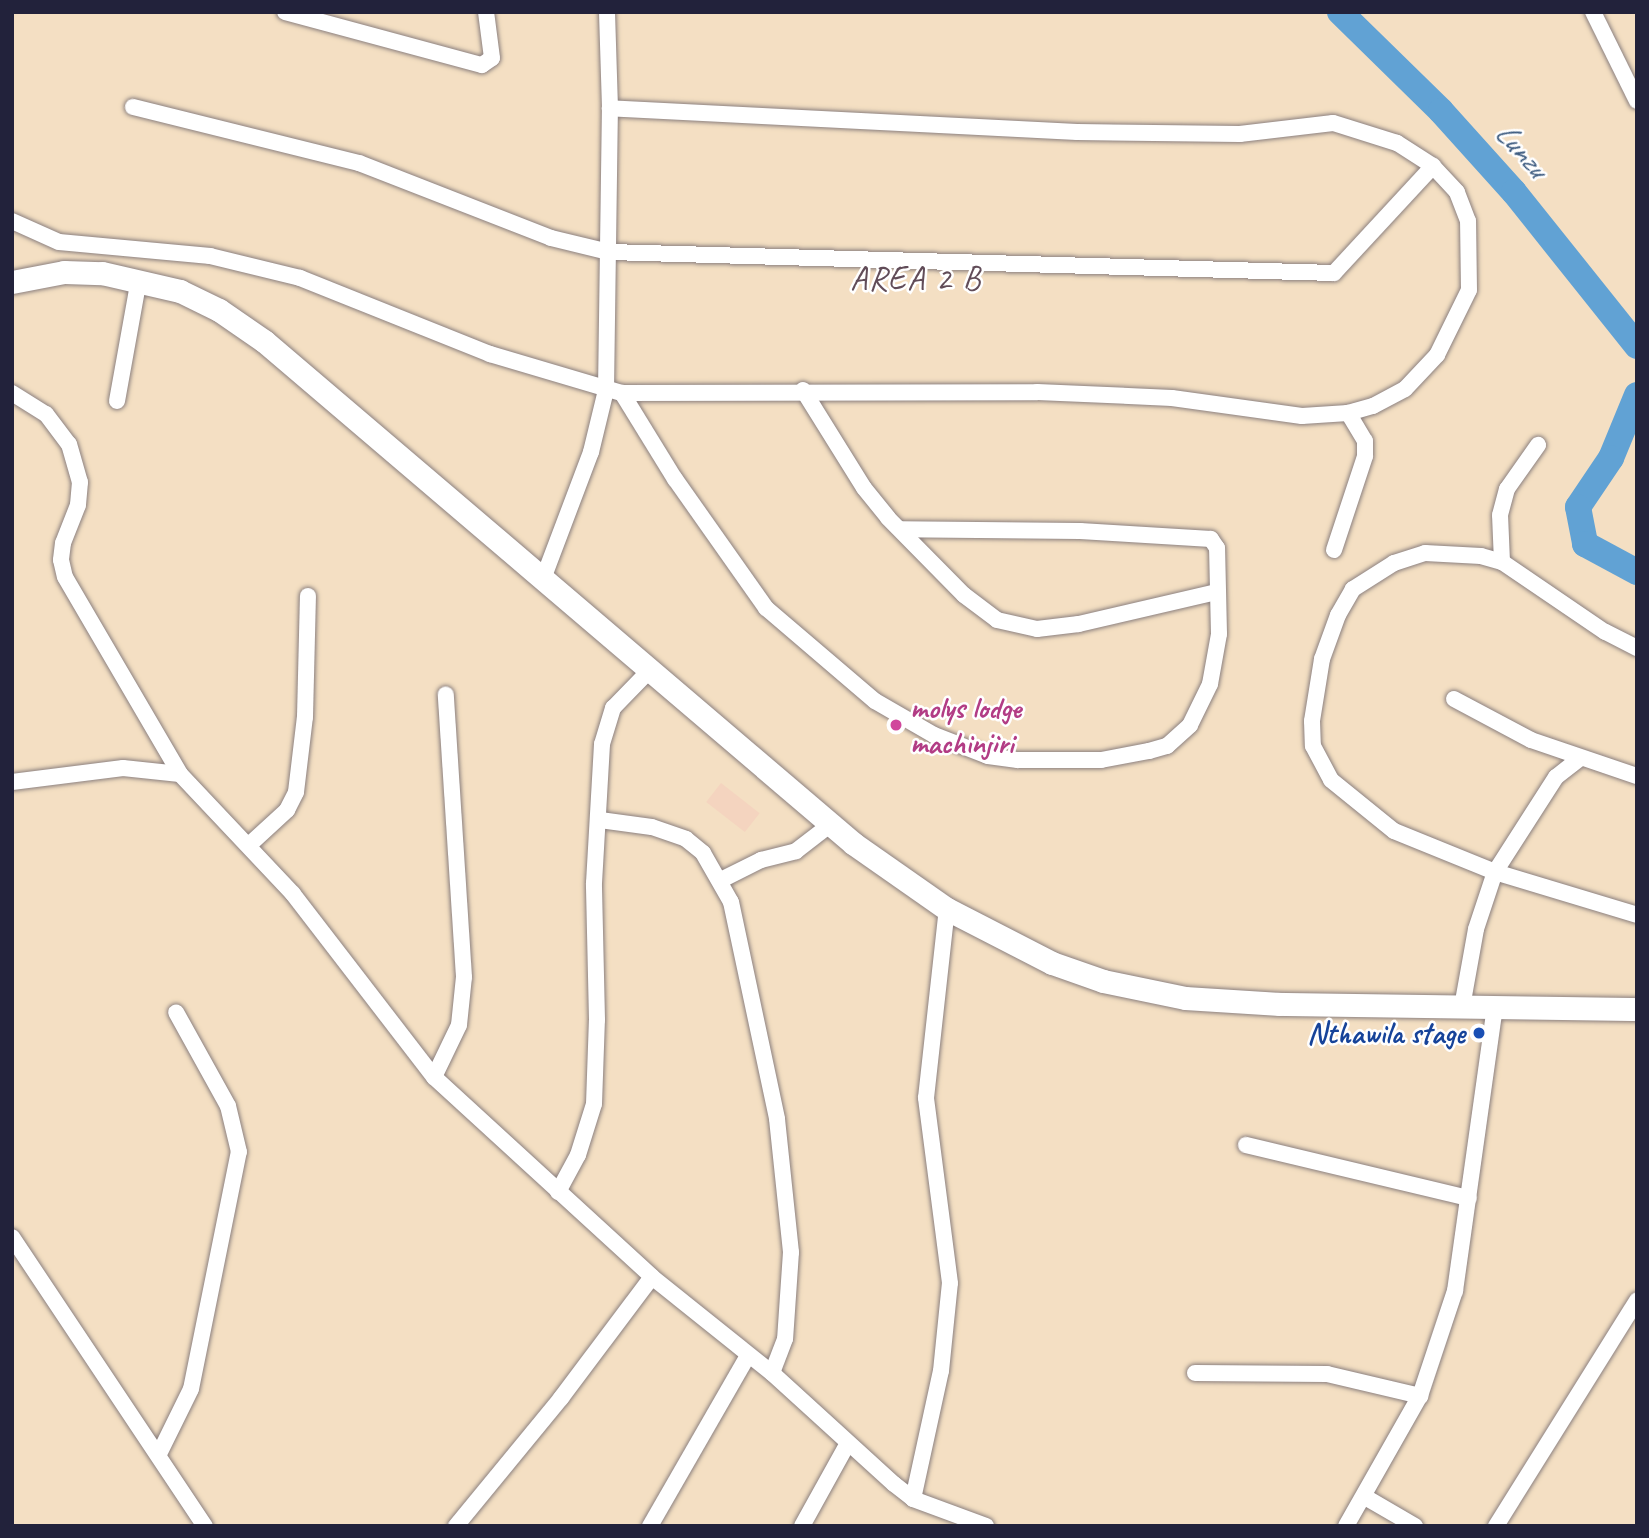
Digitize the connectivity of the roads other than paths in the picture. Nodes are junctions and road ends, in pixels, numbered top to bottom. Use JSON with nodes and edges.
{"nodes":[{"id":1,"x":285,"y":12,"type":"edge"},
{"id":2,"x":486,"y":12,"type":"edge"},
{"id":3,"x":607,"y":12,"type":"edge"},
{"id":4,"x":1593,"y":12,"type":"edge"},
{"id":5,"x":1637,"y":101,"type":"edge"},
{"id":6,"x":133,"y":107,"type":"dead end"},
{"id":7,"x":610,"y":108,"type":"junction"},
{"id":8,"x":1433,"y":166,"type":"junction"},
{"id":9,"x":12,"y":221,"type":"edge"},
{"id":10,"x":59,"y":242,"type":"junction"},
{"id":11,"x":609,"y":252,"type":"junction"},
{"id":12,"x":64,"y":272,"type":"junction"},
{"id":13,"x":139,"y":279,"type":"junction"},
{"id":14,"x":12,"y":282,"type":"edge"},
{"id":15,"x":803,"y":390,"type":"junction"},
{"id":16,"x":614,"y":392,"type":"junction"},
{"id":17,"x":12,"y":393,"type":"edge"},
{"id":18,"x":117,"y":401,"type":"dead end"},
{"id":19,"x":1348,"y":413,"type":"junction"},
{"id":20,"x":1538,"y":444,"type":"dead end"},
{"id":21,"x":901,"y":529,"type":"junction"},
{"id":22,"x":1334,"y":550,"type":"dead end"},
{"id":23,"x":1502,"y":562,"type":"junction"},
{"id":24,"x":543,"y":579,"type":"junction"},
{"id":25,"x":1217,"y":592,"type":"junction"},
{"id":26,"x":308,"y":596,"type":"dead end"},
{"id":27,"x":1637,"y":648,"type":"edge"},
{"id":28,"x":650,"y":670,"type":"junction"},
{"id":29,"x":446,"y":695,"type":"dead end"},
{"id":30,"x":1454,"y":699,"type":"dead end"},
{"id":31,"x":1579,"y":759,"type":"junction"},
{"id":32,"x":180,"y":774,"type":"junction"},
{"id":33,"x":1637,"y":776,"type":"edge"},
{"id":34,"x":12,"y":782,"type":"edge"},
{"id":35,"x":600,"y":820,"type":"junction"},
{"id":36,"x":831,"y":824,"type":"junction"},
{"id":37,"x":249,"y":845,"type":"junction"},
{"id":38,"x":1495,"y":872,"type":"junction"},
{"id":39,"x":721,"y":880,"type":"junction"},
{"id":40,"x":947,"y":909,"type":"junction"},
{"id":41,"x":1637,"y":915,"type":"edge"},
{"id":42,"x":1462,"y":1007,"type":"junction"},
{"id":43,"x":1495,"y":1008,"type":"junction"},
{"id":44,"x":1637,"y":1009,"type":"edge"},
{"id":45,"x":176,"y":1012,"type":"dead end"},
{"id":46,"x":434,"y":1077,"type":"junction"},
{"id":47,"x":1246,"y":1144,"type":"dead end"},
{"id":48,"x":558,"y":1192,"type":"junction"},
{"id":49,"x":1469,"y":1198,"type":"junction"},
{"id":50,"x":12,"y":1237,"type":"edge"},
{"id":51,"x":652,"y":1277,"type":"junction"},
{"id":52,"x":1637,"y":1300,"type":"edge"},
{"id":53,"x":747,"y":1357,"type":"junction"},
{"id":54,"x":772,"y":1373,"type":"junction"},
{"id":55,"x":1195,"y":1373,"type":"dead end"},
{"id":56,"x":1420,"y":1396,"type":"junction"},
{"id":57,"x":848,"y":1443,"type":"junction"},
{"id":58,"x":159,"y":1454,"type":"junction"},
{"id":59,"x":1365,"y":1497,"type":"junction"},
{"id":60,"x":913,"y":1499,"type":"junction"},
{"id":61,"x":205,"y":1526,"type":"edge"},
{"id":62,"x":456,"y":1526,"type":"edge"},
{"id":63,"x":650,"y":1526,"type":"edge"},
{"id":64,"x":802,"y":1526,"type":"edge"},
{"id":65,"x":986,"y":1526,"type":"edge"},
{"id":66,"x":1346,"y":1526,"type":"edge"},
{"id":67,"x":1415,"y":1526,"type":"edge"},
{"id":68,"x":1496,"y":1526,"type":"edge"}],
"edges":[{"from":1,"to":2,"type":"street"},
{"from":3,"to":7,"type":"street"},
{"from":4,"to":5,"type":"street"},
{"from":6,"to":11,"type":"street"},
{"from":7,"to":8,"type":"street"},
{"from":7,"to":11,"type":"street"},
{"from":8,"to":11,"type":"street"},
{"from":8,"to":19,"type":"street"},
{"from":9,"to":10,"type":"street"},
{"from":10,"to":12,"type":"street"},
{"from":10,"to":16,"type":"street"},
{"from":11,"to":16,"type":"street"},
{"from":12,"to":13,"type":"main road"},
{"from":12,"to":14,"type":"main road"},
{"from":13,"to":18,"type":"street"},
{"from":13,"to":24,"type":"main road"},
{"from":15,"to":16,"type":"street"},
{"from":15,"to":19,"type":"street"},
{"from":15,"to":21,"type":"street"},
{"from":16,"to":24,"type":"street"},
{"from":16,"to":25,"type":"street"},
{"from":17,"to":32,"type":"street"},
{"from":19,"to":22,"type":"street"},
{"from":20,"to":23,"type":"street"},
{"from":21,"to":25,"type":"street"},
{"from":21,"to":25,"type":"street"},
{"from":23,"to":27,"type":"street"},
{"from":23,"to":38,"type":"street"},
{"from":24,"to":28,"type":"main road"},
{"from":26,"to":37,"type":"street"},
{"from":28,"to":35,"type":"street"},
{"from":28,"to":36,"type":"main road"},
{"from":29,"to":46,"type":"street"},
{"from":30,"to":31,"type":"street"},
{"from":31,"to":33,"type":"street"},
{"from":31,"to":38,"type":"street"},
{"from":32,"to":34,"type":"street"},
{"from":32,"to":37,"type":"street"},
{"from":35,"to":39,"type":"street"},
{"from":35,"to":48,"type":"street"},
{"from":36,"to":39,"type":"street"},
{"from":36,"to":40,"type":"main road"},
{"from":37,"to":46,"type":"street"},
{"from":38,"to":41,"type":"street"},
{"from":38,"to":42,"type":"street"},
{"from":39,"to":54,"type":"street"},
{"from":40,"to":42,"type":"main road"},
{"from":40,"to":60,"type":"street"},
{"from":42,"to":43,"type":"main road"},
{"from":43,"to":44,"type":"main road"},
{"from":43,"to":49,"type":"street"},
{"from":45,"to":58,"type":"street"},
{"from":46,"to":48,"type":"street"},
{"from":47,"to":49,"type":"street"},
{"from":48,"to":51,"type":"street"},
{"from":49,"to":56,"type":"street"},
{"from":50,"to":58,"type":"street"},
{"from":51,"to":53,"type":"street"},
{"from":51,"to":62,"type":"street"},
{"from":52,"to":68,"type":"street"},
{"from":53,"to":54,"type":"street"},
{"from":53,"to":63,"type":"street"},
{"from":54,"to":57,"type":"street"},
{"from":55,"to":56,"type":"street"},
{"from":56,"to":59,"type":"street"},
{"from":57,"to":60,"type":"street"},
{"from":57,"to":64,"type":"street"},
{"from":58,"to":61,"type":"street"},
{"from":59,"to":66,"type":"street"},
{"from":59,"to":67,"type":"street"},
{"from":60,"to":65,"type":"street"}]}
